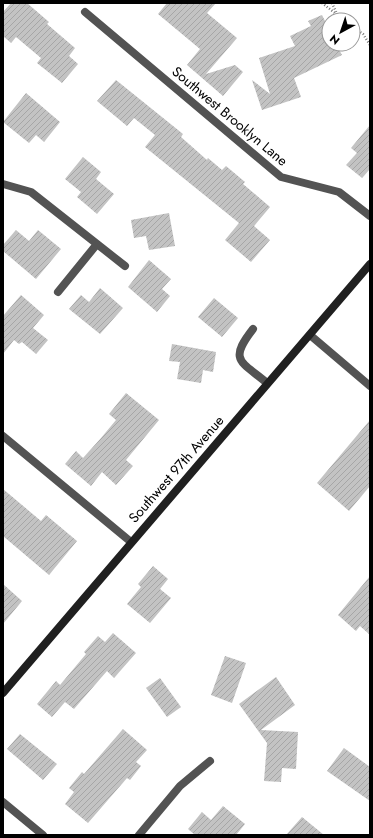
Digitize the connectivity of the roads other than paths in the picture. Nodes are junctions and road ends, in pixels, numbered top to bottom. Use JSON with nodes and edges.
{"nodes":[{"id":1,"x":85,"y":12,"type":"dead end"},
{"id":2,"x":3,"y":184,"type":"edge"},
{"id":3,"x":370,"y":216,"type":"edge"},
{"id":4,"x":97,"y":244,"type":"junction"},
{"id":5,"x":370,"y":264,"type":"edge"},
{"id":6,"x":125,"y":266,"type":"dead end"},
{"id":7,"x":58,"y":292,"type":"dead end"},
{"id":8,"x":253,"y":329,"type":"dead end"},
{"id":9,"x":310,"y":335,"type":"junction"},
{"id":10,"x":267,"y":383,"type":"junction"},
{"id":11,"x":370,"y":386,"type":"edge"},
{"id":12,"x":3,"y":436,"type":"edge"},
{"id":13,"x":131,"y":542,"type":"junction"},
{"id":14,"x":3,"y":692,"type":"edge"},
{"id":15,"x":210,"y":761,"type":"dead end"},
{"id":16,"x":3,"y":802,"type":"edge"},
{"id":17,"x":43,"y":835,"type":"edge"},
{"id":18,"x":139,"y":835,"type":"edge"}],
"edges":[{"from":1,"to":3,"type":"street","name":"Southwest Brooklyn Lane"},
{"from":2,"to":4,"type":"street"},
{"from":4,"to":6,"type":"street"},
{"from":4,"to":7,"type":"street"},
{"from":5,"to":9,"type":"street","name":"Southwest 97th Avenue"},
{"from":8,"to":10,"type":"street"},
{"from":9,"to":10,"type":"street","name":"Southwest 97th Avenue"},
{"from":9,"to":11,"type":"street"},
{"from":10,"to":13,"type":"street","name":"Southwest 97th Avenue"},
{"from":12,"to":13,"type":"street"},
{"from":13,"to":14,"type":"street","name":"Southwest 97th Avenue"},
{"from":15,"to":18,"type":"street"},
{"from":16,"to":17,"type":"street"}]}
